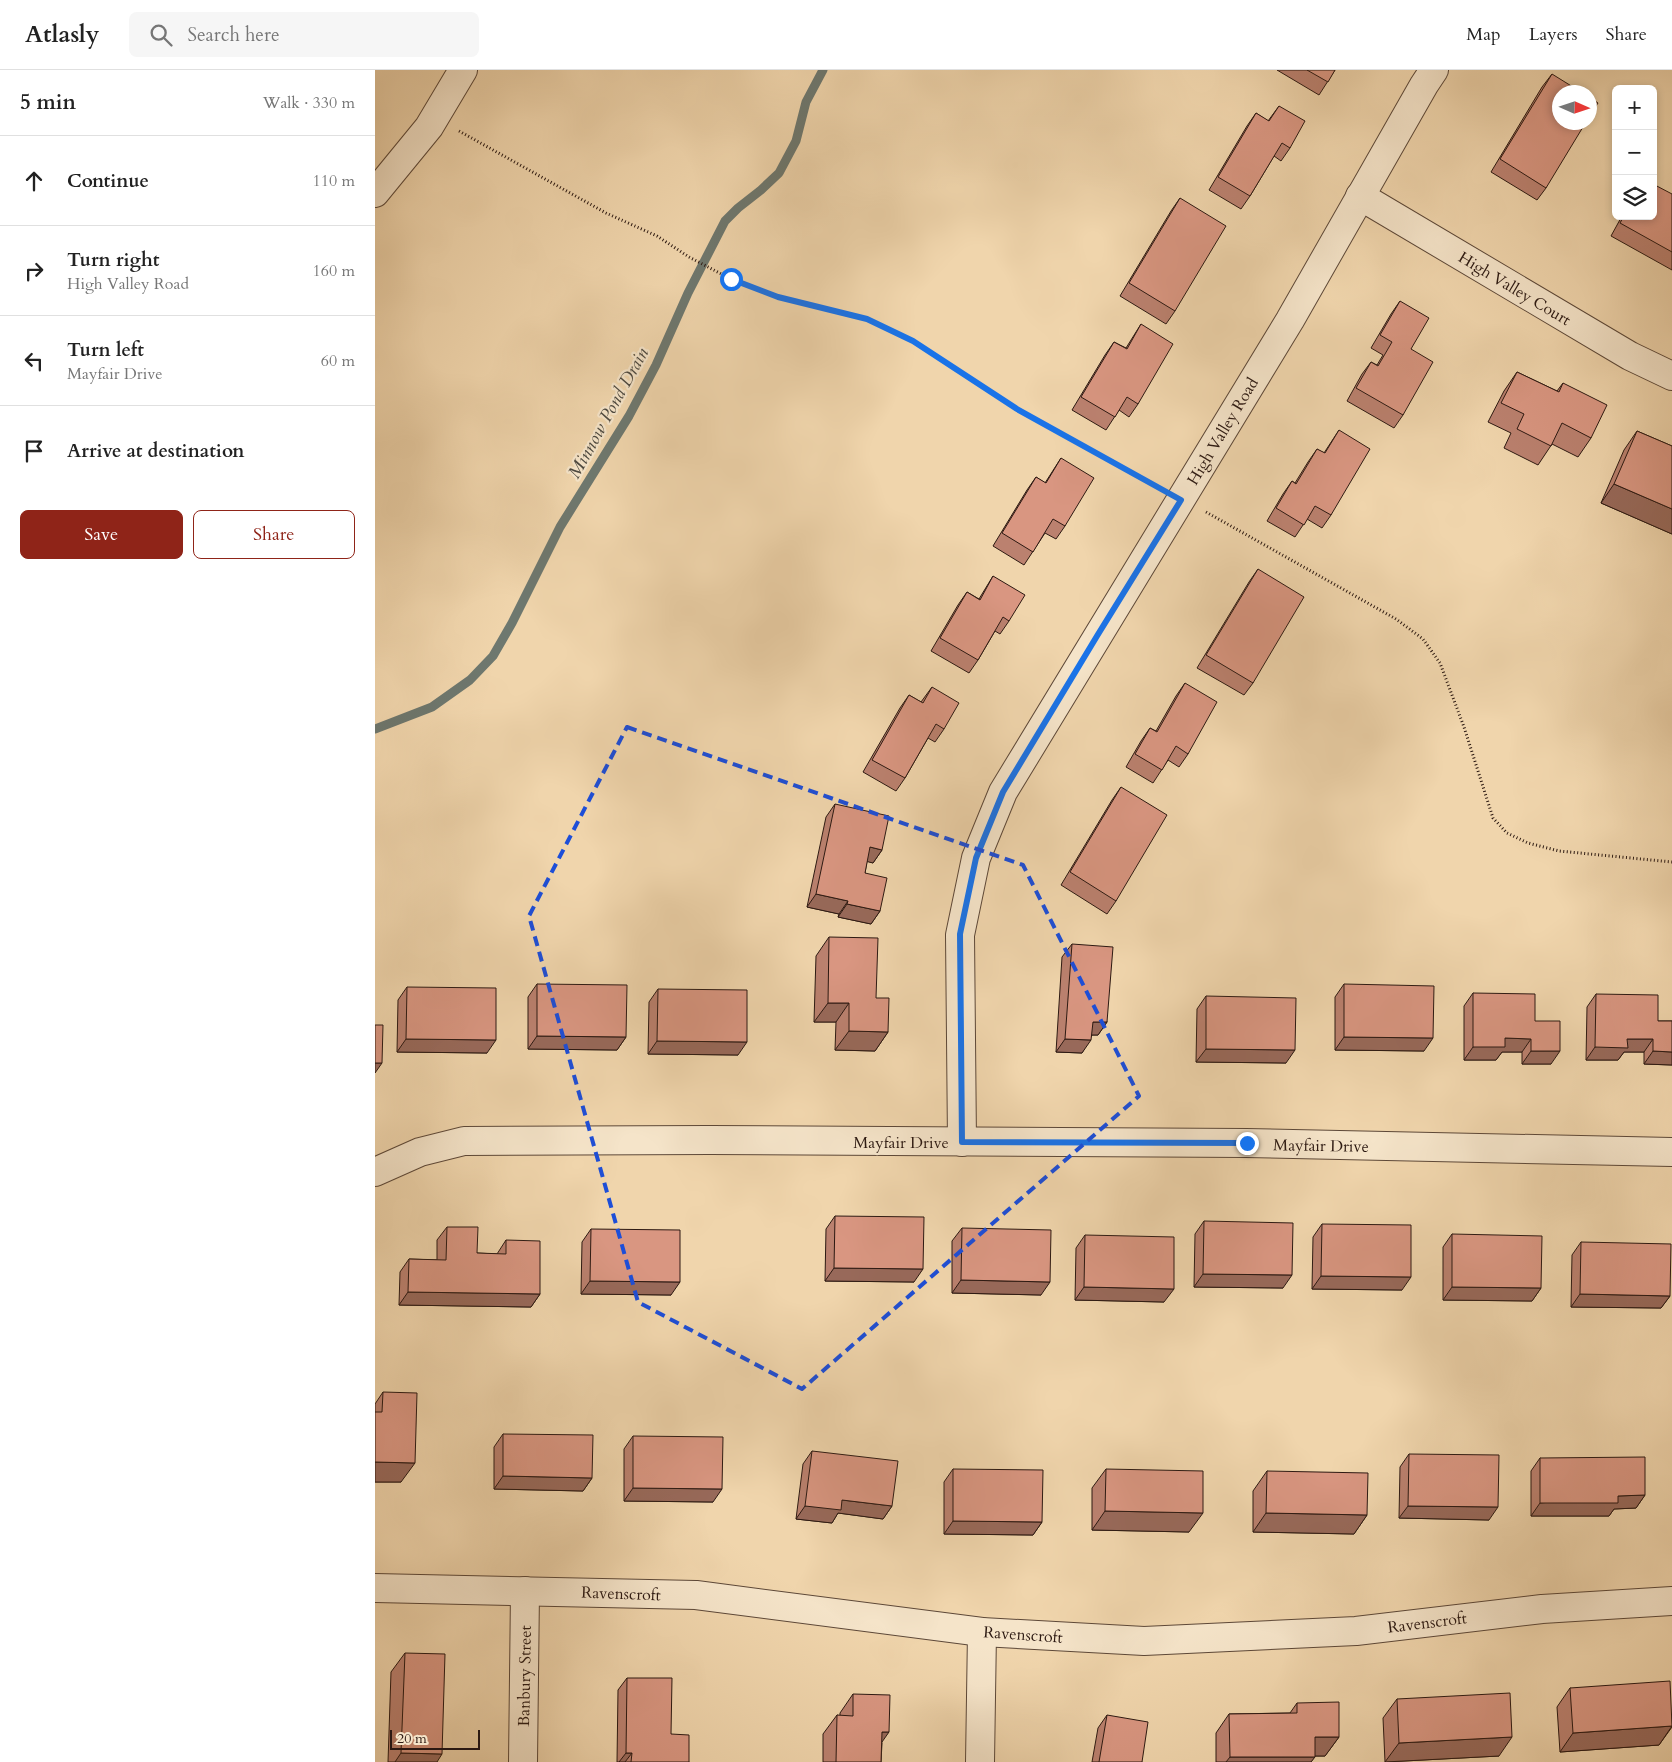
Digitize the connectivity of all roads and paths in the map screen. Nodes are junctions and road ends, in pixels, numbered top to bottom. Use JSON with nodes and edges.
{"nodes":[{"id":1,"x":463,"y":70,"type":"edge"},
{"id":2,"x":1434,"y":70,"type":"edge"},
{"id":3,"x":434,"y":118,"type":"junction"},
{"id":4,"x":375,"y":193,"type":"edge"},
{"id":5,"x":1360,"y":196,"type":"junction"},
{"id":6,"x":1672,"y":376,"type":"edge"},
{"id":7,"x":1181,"y":500,"type":"junction"},
{"id":8,"x":1672,"y":862,"type":"edge"},
{"id":9,"x":962,"y":1142,"type":"junction"},
{"id":10,"x":1672,"y":1152,"type":"edge"},
{"id":11,"x":375,"y":1172,"type":"edge"},
{"id":12,"x":375,"y":1588,"type":"edge"},
{"id":13,"x":525,"y":1591,"type":"junction"},
{"id":14,"x":1672,"y":1601,"type":"edge"},
{"id":15,"x":982,"y":1632,"type":"junction"},
{"id":16,"x":523,"y":1762,"type":"edge"},
{"id":17,"x":980,"y":1762,"type":"edge"}],
"edges":[{"from":1,"to":3,"type":"street"},
{"from":2,"to":5,"type":"street","name":"High Valley Road"},
{"from":3,"to":4,"type":"street"},
{"from":3,"to":7,"type":"path"},
{"from":5,"to":6,"type":"street","name":"High Valley Court"},
{"from":5,"to":7,"type":"street","name":"High Valley Road"},
{"from":7,"to":8,"type":"path"},
{"from":7,"to":9,"type":"street","name":"High Valley Road"},
{"from":9,"to":10,"type":"street","name":"Mayfair Drive"},
{"from":9,"to":11,"type":"street","name":"Mayfair Drive"},
{"from":12,"to":13,"type":"street","name":"Ravenscroft"},
{"from":13,"to":15,"type":"street","name":"Ravenscroft"},
{"from":13,"to":16,"type":"street","name":"Banbury Street"},
{"from":14,"to":15,"type":"street","name":"Ravenscroft"},
{"from":15,"to":17,"type":"street"}]}
